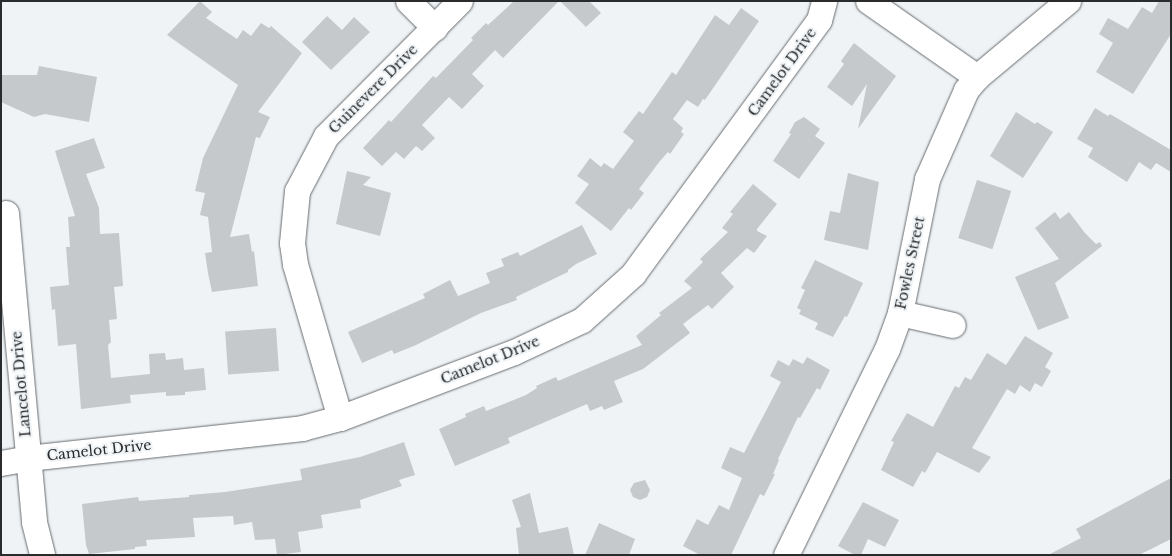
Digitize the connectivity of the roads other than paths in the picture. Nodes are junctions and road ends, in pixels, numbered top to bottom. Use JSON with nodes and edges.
{"nodes":[{"id":1,"x":408,"y":1,"type":"edge"},
{"id":2,"x":460,"y":1,"type":"edge"},
{"id":3,"x":824,"y":1,"type":"edge"},
{"id":4,"x":868,"y":1,"type":"edge"},
{"id":5,"x":1068,"y":1,"type":"edge"},
{"id":6,"x":435,"y":28,"type":"junction"},
{"id":7,"x":978,"y":77,"type":"junction"},
{"id":8,"x":6,"y":213,"type":"dead end"},
{"id":9,"x":900,"y":313,"type":"junction"},
{"id":10,"x":953,"y":325,"type":"dead end"},
{"id":11,"x":340,"y":418,"type":"junction"},
{"id":12,"x":28,"y":458,"type":"junction"},
{"id":13,"x":1,"y":463,"type":"edge"},
{"id":14,"x":42,"y":555,"type":"edge"},
{"id":15,"x":786,"y":555,"type":"edge"}],
"edges":[{"from":1,"to":6,"type":"street"},
{"from":2,"to":6,"type":"street","name":"Guinevere Drive"},
{"from":3,"to":11,"type":"street","name":"Camelot Drive"},
{"from":4,"to":7,"type":"street"},
{"from":5,"to":7,"type":"street","name":"Fowles Street"},
{"from":6,"to":11,"type":"street","name":"Guinevere Drive"},
{"from":7,"to":9,"type":"street","name":"Fowles Street"},
{"from":8,"to":12,"type":"street","name":"Lancelot Drive"},
{"from":9,"to":10,"type":"street"},
{"from":9,"to":15,"type":"street","name":"Fowles Street"},
{"from":11,"to":12,"type":"street","name":"Camelot Drive"},
{"from":12,"to":13,"type":"street","name":"Camelot Drive"},
{"from":12,"to":14,"type":"street","name":"Lancelot Drive"}]}
